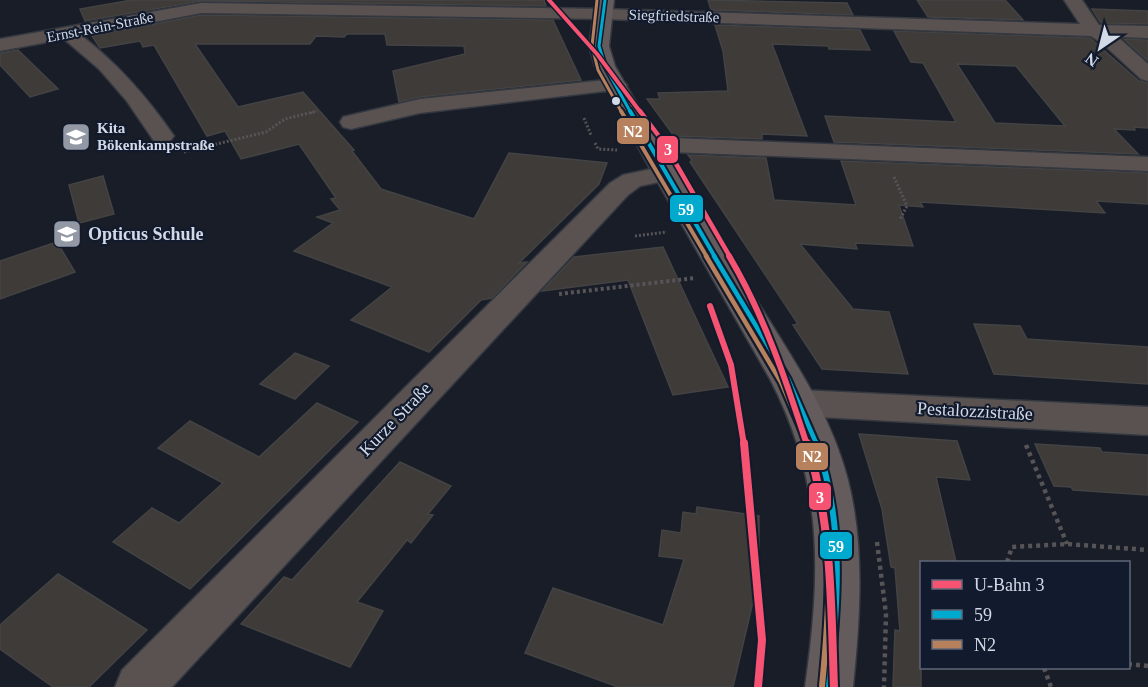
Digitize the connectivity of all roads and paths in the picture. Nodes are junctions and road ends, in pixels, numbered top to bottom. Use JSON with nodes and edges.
{"nodes":[{"id":1,"x":1072,"y":0,"type":"edge"},
{"id":2,"x":198,"y":4,"type":"edge"},
{"id":3,"x":604,"y":7,"type":"edge"},
{"id":4,"x":1093,"y":29,"type":"junction"},
{"id":5,"x":1148,"y":32,"type":"edge"},
{"id":6,"x":70,"y":33,"type":"junction"},
{"id":7,"x":0,"y":45,"type":"edge"},
{"id":8,"x":1148,"y":75,"type":"edge"},
{"id":9,"x":616,"y":85,"type":"junction"},
{"id":10,"x":317,"y":111,"type":"dead end"},
{"id":11,"x":584,"y":118,"type":"dead end"},
{"id":12,"x":351,"y":123,"type":"dead end"},
{"id":13,"x":591,"y":135,"type":"dead end"},
{"id":14,"x":162,"y":136,"type":"joint"},
{"id":15,"x":595,"y":143,"type":"dead end"},
{"id":16,"x":617,"y":150,"type":"dead end"},
{"id":17,"x":884,"y":154,"type":"junction"},
{"id":18,"x":658,"y":161,"type":"junction"},
{"id":19,"x":1148,"y":165,"type":"edge"},
{"id":20,"x":900,"y":219,"type":"dead end"},
{"id":21,"x":725,"y":274,"type":"junction"},
{"id":22,"x":510,"y":300,"type":"junction"},
{"id":23,"x":801,"y":403,"type":"junction"},
{"id":24,"x":1012,"y":413,"type":"junction"},
{"id":25,"x":1148,"y":421,"type":"edge"},
{"id":26,"x":1067,"y":544,"type":"junction"},
{"id":27,"x":1148,"y":550,"type":"edge"},
{"id":28,"x":1006,"y":561,"type":"edge"},
{"id":29,"x":1130,"y":664,"type":"edge"},
{"id":30,"x":1148,"y":666,"type":"edge"},
{"id":31,"x":1044,"y":669,"type":"edge"},
{"id":32,"x":139,"y":687,"type":"edge"},
{"id":33,"x":829,"y":687,"type":"edge"},
{"id":34,"x":1051,"y":687,"type":"edge"}],
"edges":[{"from":1,"to":4,"type":"street"},
{"from":2,"to":3,"type":"street","name":"Siegfriedstraße"},
{"from":2,"to":6,"type":"street","name":"Ernst-Rein-Straße"},
{"from":3,"to":4,"type":"street","name":"Siegfriedstraße"},
{"from":3,"to":9,"type":"main road"},
{"from":4,"to":5,"type":"street","name":"Siegfriedstraße"},
{"from":4,"to":8,"type":"street"},
{"from":6,"to":7,"type":"street","name":"Ernst-Rein-Straße"},
{"from":6,"to":14,"type":"street"},
{"from":9,"to":12,"type":"street"},
{"from":9,"to":18,"type":"main road"},
{"from":10,"to":14,"type":"path"},
{"from":11,"to":13,"type":"path"},
{"from":15,"to":16,"type":"path"},
{"from":17,"to":18,"type":"street","name":"Kurze Straße"},
{"from":17,"to":19,"type":"street","name":"Kurze Straße"},
{"from":17,"to":20,"type":"path"},
{"from":18,"to":21,"type":"main road"},
{"from":18,"to":22,"type":"street","name":"Kurze Straße"},
{"from":21,"to":22,"type":"path"},
{"from":21,"to":23,"type":"main road"},
{"from":22,"to":32,"type":"street","name":"Kurze Straße"},
{"from":23,"to":24,"type":"street","name":"Pestalozzistraße"},
{"from":23,"to":33,"type":"main road"},
{"from":24,"to":25,"type":"street","name":"Pestalozzistraße"},
{"from":24,"to":26,"type":"path"},
{"from":26,"to":27,"type":"path"},
{"from":26,"to":28,"type":"path"},
{"from":29,"to":30,"type":"path"},
{"from":31,"to":34,"type":"path"}]}
